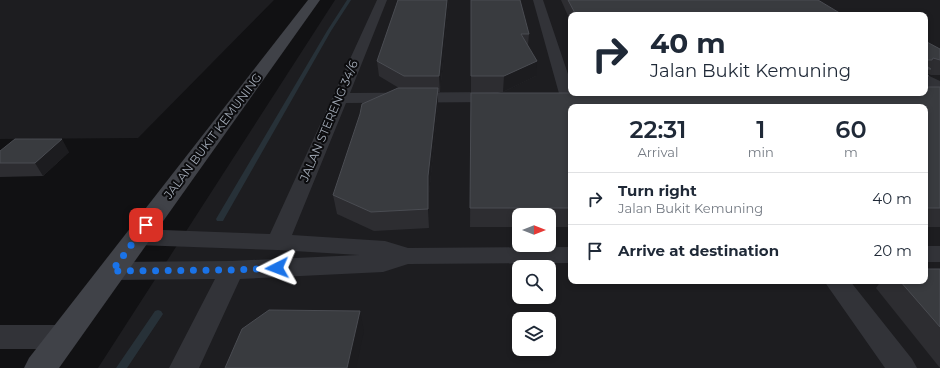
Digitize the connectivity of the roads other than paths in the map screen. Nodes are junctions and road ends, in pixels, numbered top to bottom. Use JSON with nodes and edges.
{"nodes":[{"id":1,"x":314,"y":0,"type":"edge"},
{"id":2,"x":382,"y":0,"type":"edge"},
{"id":3,"x":538,"y":0,"type":"edge"},
{"id":4,"x":928,"y":80,"type":"edge"},
{"id":5,"x":940,"y":88,"type":"edge"},
{"id":6,"x":924,"y":96,"type":"edge"},
{"id":7,"x":940,"y":96,"type":"edge"},
{"id":8,"x":515,"y":97,"type":"edge"},
{"id":9,"x":583,"y":97,"type":"edge"},
{"id":10,"x":339,"y":98,"type":"junction"},
{"id":11,"x":137,"y":237,"type":"junction"},
{"id":12,"x":278,"y":242,"type":"junction"},
{"id":13,"x":928,"y":254,"type":"edge"},
{"id":14,"x":940,"y":254,"type":"edge"},
{"id":15,"x":408,"y":256,"type":"junction"},
{"id":16,"x":568,"y":256,"type":"edge"},
{"id":17,"x":232,"y":270,"type":"junction"},
{"id":18,"x":112,"y":271,"type":"junction"},
{"id":19,"x":838,"y":284,"type":"edge"},
{"id":20,"x":0,"y":337,"type":"edge"},
{"id":21,"x":63,"y":337,"type":"junction"},
{"id":22,"x":40,"y":368,"type":"edge"},
{"id":23,"x":184,"y":368,"type":"edge"},
{"id":24,"x":902,"y":368,"type":"edge"}],
"edges":[{"from":1,"to":11,"type":"main road","name":"JALAN BUKIT KEMUNING"},
{"from":2,"to":10,"type":"street","name":"JALAN STERENG 34/6"},
{"from":3,"to":9,"type":"street"},
{"from":4,"to":5,"type":"street"},
{"from":6,"to":7,"type":"street"},
{"from":8,"to":10,"type":"street"},
{"from":10,"to":12,"type":"street","name":"JALAN STERENG 34/6"},
{"from":11,"to":12,"type":"street"},
{"from":11,"to":18,"type":"main road","name":"JALAN BUKIT KEMUNING"},
{"from":12,"to":15,"type":"street"},
{"from":13,"to":14,"type":"street"},
{"from":15,"to":16,"type":"street"},
{"from":15,"to":17,"type":"street"},
{"from":17,"to":18,"type":"street"},
{"from":17,"to":23,"type":"street"},
{"from":18,"to":21,"type":"main road","name":"JALAN BUKIT KEMUNING"},
{"from":19,"to":24,"type":"street"},
{"from":20,"to":21,"type":"street"},
{"from":21,"to":22,"type":"main road","name":"JALAN BUKIT KEMUNING"}]}
